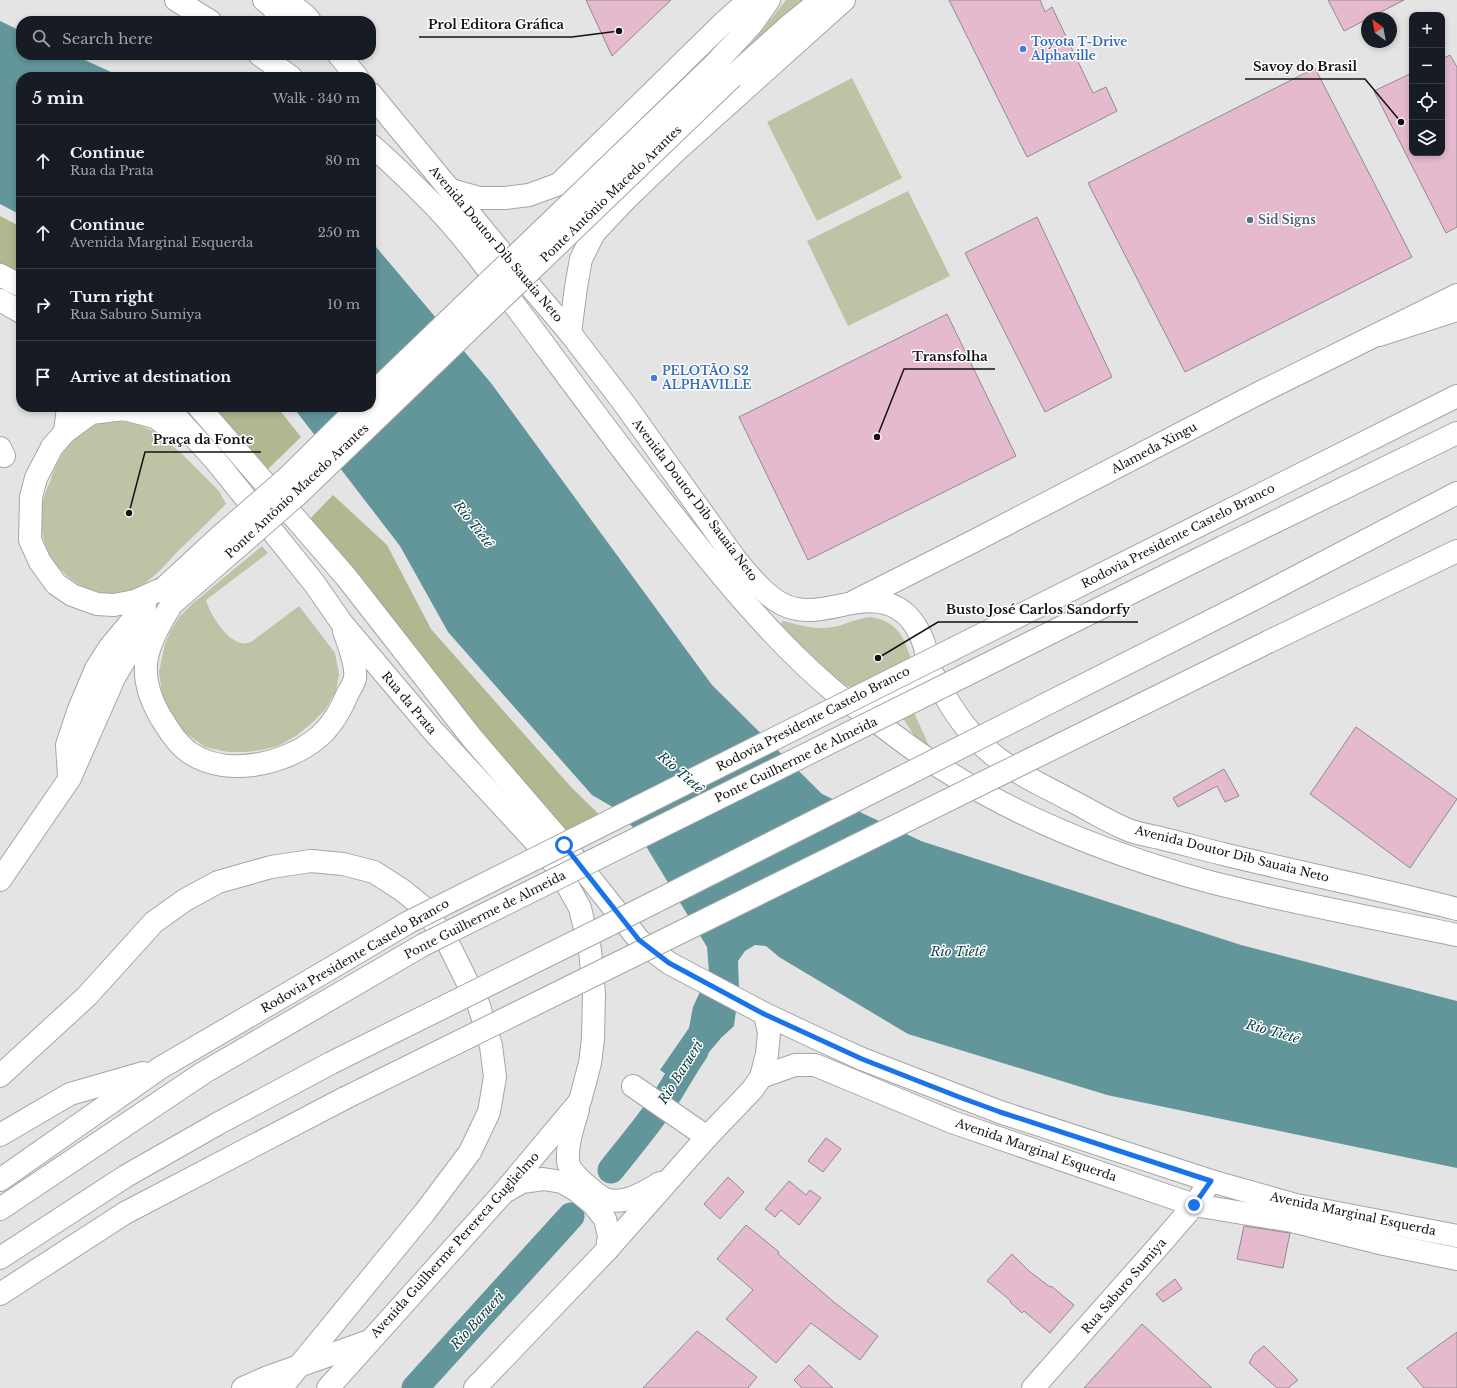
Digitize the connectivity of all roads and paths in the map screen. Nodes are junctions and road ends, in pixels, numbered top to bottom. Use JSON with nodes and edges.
{"nodes":[{"id":1,"x":176,"y":0,"type":"edge"},
{"id":2,"x":264,"y":0,"type":"edge"},
{"id":3,"x":749,"y":0,"type":"edge"},
{"id":4,"x":769,"y":0,"type":"edge"},
{"id":5,"x":821,"y":0,"type":"edge"},
{"id":6,"x":844,"y":0,"type":"edge"},
{"id":7,"x":285,"y":6,"type":"edge"},
{"id":8,"x":202,"y":16,"type":"edge"},
{"id":9,"x":306,"y":16,"type":"edge"},
{"id":10,"x":268,"y":60,"type":"edge"},
{"id":11,"x":290,"y":60,"type":"edge"},
{"id":12,"x":343,"y":60,"type":"edge"},
{"id":13,"x":286,"y":72,"type":"edge"},
{"id":14,"x":292,"y":72,"type":"edge"},
{"id":15,"x":353,"y":72,"type":"edge"},
{"id":16,"x":376,"y":100,"type":"edge"},
{"id":17,"x":376,"y":150,"type":"edge"},
{"id":18,"x":558,"y":184,"type":"junction"},
{"id":19,"x":451,"y":190,"type":"junction"},
{"id":20,"x":594,"y":233,"type":"junction"},
{"id":21,"x":0,"y":275,"type":"edge"},
{"id":22,"x":16,"y":283,"type":"edge"},
{"id":23,"x":1457,"y":295,"type":"edge"},
{"id":24,"x":0,"y":300,"type":"edge"},
{"id":25,"x":16,"y":309,"type":"edge"},
{"id":26,"x":1457,"y":310,"type":"edge"},
{"id":27,"x":570,"y":333,"type":"junction"},
{"id":28,"x":1379,"y":335,"type":"junction"},
{"id":29,"x":376,"y":390,"type":"edge"},
{"id":30,"x":1457,"y":396,"type":"edge"},
{"id":31,"x":67,"y":412,"type":"edge"},
{"id":32,"x":99,"y":412,"type":"edge"},
{"id":33,"x":136,"y":412,"type":"edge"},
{"id":34,"x":172,"y":412,"type":"edge"},
{"id":35,"x":203,"y":412,"type":"edge"},
{"id":36,"x":354,"y":412,"type":"edge"},
{"id":37,"x":65,"y":432,"type":"junction"},
{"id":38,"x":1457,"y":434,"type":"edge"},
{"id":39,"x":216,"y":461,"type":"junction"},
{"id":40,"x":1457,"y":493,"type":"edge"},
{"id":41,"x":1457,"y":550,"type":"edge"},
{"id":42,"x":168,"y":596,"type":"junction"},
{"id":43,"x":853,"y":602,"type":"junction"},
{"id":44,"x":341,"y":622,"type":"junction"},
{"id":45,"x":927,"y":663,"type":"junction"},
{"id":46,"x":857,"y":707,"type":"junction"},
{"id":47,"x":0,"y":880,"type":"edge"},
{"id":48,"x":1457,"y":909,"type":"edge"},
{"id":49,"x":1457,"y":935,"type":"edge"},
{"id":50,"x":308,"y":1011,"type":"joint"},
{"id":51,"x":760,"y":1012,"type":"junction"},
{"id":52,"x":594,"y":1022,"type":"joint"},
{"id":53,"x":160,"y":1068,"type":"junction"},
{"id":54,"x":0,"y":1076,"type":"edge"},
{"id":55,"x":761,"y":1077,"type":"junction"},
{"id":56,"x":633,"y":1086,"type":"dead end"},
{"id":57,"x":580,"y":1101,"type":"junction"},
{"id":58,"x":0,"y":1136,"type":"edge"},
{"id":59,"x":707,"y":1137,"type":"junction"},
{"id":60,"x":676,"y":1173,"type":"junction"},
{"id":61,"x":0,"y":1180,"type":"edge"},
{"id":62,"x":1211,"y":1181,"type":"junction"},
{"id":63,"x":504,"y":1192,"type":"junction"},
{"id":64,"x":1194,"y":1205,"type":"junction"},
{"id":65,"x":0,"y":1209,"type":"edge"},
{"id":66,"x":1457,"y":1236,"type":"edge"},
{"id":67,"x":607,"y":1250,"type":"junction"},
{"id":68,"x":0,"y":1258,"type":"edge"},
{"id":69,"x":1457,"y":1259,"type":"edge"},
{"id":70,"x":0,"y":1294,"type":"edge"},
{"id":71,"x":369,"y":1341,"type":"junction"},
{"id":72,"x":299,"y":1366,"type":"junction"},
{"id":73,"x":243,"y":1388,"type":"edge"},
{"id":74,"x":281,"y":1388,"type":"edge"},
{"id":75,"x":328,"y":1388,"type":"edge"},
{"id":76,"x":476,"y":1388,"type":"edge"},
{"id":77,"x":1033,"y":1388,"type":"edge"}],
"edges":[{"from":1,"to":8,"type":"main road"},
{"from":2,"to":7,"type":"main road"},
{"from":3,"to":18,"type":"main road"},
{"from":4,"to":29,"type":"main road","name":"Ponte Antônio Macedo Arantes","bridge":true},
{"from":5,"to":42,"type":"main road","name":"Ponte Antônio Macedo Arantes","bridge":true},
{"from":6,"to":20,"type":"main road"},
{"from":7,"to":9,"type":"main road"},
{"from":10,"to":13,"type":"main road"},
{"from":11,"to":14,"type":"main road"},
{"from":12,"to":15,"type":"main road"},
{"from":16,"to":19,"type":"main road","name":"Avenida Doutor Dib Sauaia Neto"},
{"from":17,"to":46,"type":"main road","name":"Avenida Doutor Dib Sauaia Neto"},
{"from":18,"to":19,"type":"main road"},
{"from":18,"to":20,"type":"main road"},
{"from":19,"to":27,"type":"main road","name":"Avenida Doutor Dib Sauaia Neto"},
{"from":20,"to":27,"type":"main road"},
{"from":21,"to":22,"type":"main road"},
{"from":23,"to":28,"type":"main road","name":"Alameda Xingu"},
{"from":24,"to":25,"type":"main road"},
{"from":26,"to":28,"type":"main road"},
{"from":27,"to":43,"type":"main road","name":"Avenida Doutor Dib Sauaia Neto"},
{"from":28,"to":43,"type":"main road","name":"Alameda Xingu"},
{"from":30,"to":53,"type":"main road","name":"Rodovia Presidente Castelo Branco","bridge":true},
{"from":31,"to":37,"type":"main road"},
{"from":32,"to":37,"type":"main road"},
{"from":33,"to":39,"type":"main road"},
{"from":34,"to":39,"type":"main road","name":"Rua da Prata"},
{"from":35,"to":51,"type":"main road","name":"Avenida Marginal Esquerda"},
{"from":36,"to":42,"type":"main road","name":"Ponte Antônio Macedo Arantes","bridge":true},
{"from":37,"to":42,"type":"main road"},
{"from":38,"to":50,"type":"main road","name":"Ponte Guilherme de Almeida","bridge":true},
{"from":39,"to":44,"type":"main road","name":"Rua da Prata"},
{"from":40,"to":68,"type":"main road","bridge":true},
{"from":41,"to":70,"type":"main road","bridge":true},
{"from":42,"to":44,"type":"main road"},
{"from":42,"to":47,"type":"main road"},
{"from":43,"to":45,"type":"main road","name":"Avenida Doutor Dib Sauaia Neto"},
{"from":44,"to":52,"type":"main road","name":"Rua da Prata"},
{"from":45,"to":46,"type":"main road"},
{"from":45,"to":48,"type":"main road","name":"Avenida Doutor Dib Sauaia Neto"},
{"from":46,"to":49,"type":"main road"},
{"from":50,"to":65,"type":"main road","name":"Rodovia Presidente Castelo Branco"},
{"from":51,"to":55,"type":"main road"},
{"from":51,"to":62,"type":"main road","name":"Avenida Marginal Esquerda"},
{"from":52,"to":57,"type":"main road","name":"Avenida Guilherme Perereca Guglielmo"},
{"from":53,"to":58,"type":"main road"},
{"from":53,"to":61,"type":"main road","name":"Rodovia Presidente Castelo Branco"},
{"from":54,"to":72,"type":"main road"},
{"from":55,"to":59,"type":"main road"},
{"from":55,"to":64,"type":"main road","name":"Avenida Marginal Esquerda"},
{"from":56,"to":59,"type":"main road"},
{"from":57,"to":60,"type":"main road","name":"Avenida Guilherme Perereca Guglielmo"},
{"from":57,"to":63,"type":"main road","name":"Avenida Guilherme Perereca Guglielmo"},
{"from":59,"to":60,"type":"main road"},
{"from":60,"to":67,"type":"main road"},
{"from":62,"to":64,"type":"main road","name":"Rua Saburo Sumiya"},
{"from":62,"to":66,"type":"main road","name":"Avenida Marginal Esquerda"},
{"from":63,"to":67,"type":"main road"},
{"from":63,"to":71,"type":"main road","name":"Avenida Guilherme Perereca Guglielmo"},
{"from":64,"to":69,"type":"main road","name":"Avenida Marginal Esquerda"},
{"from":64,"to":77,"type":"main road","name":"Rua Saburo Sumiya"},
{"from":67,"to":76,"type":"main road"},
{"from":71,"to":72,"type":"main road"},
{"from":71,"to":75,"type":"main road","name":"Avenida Guilherme Perereca Guglielmo"},
{"from":72,"to":73,"type":"main road"},
{"from":72,"to":74,"type":"main road"}]}
